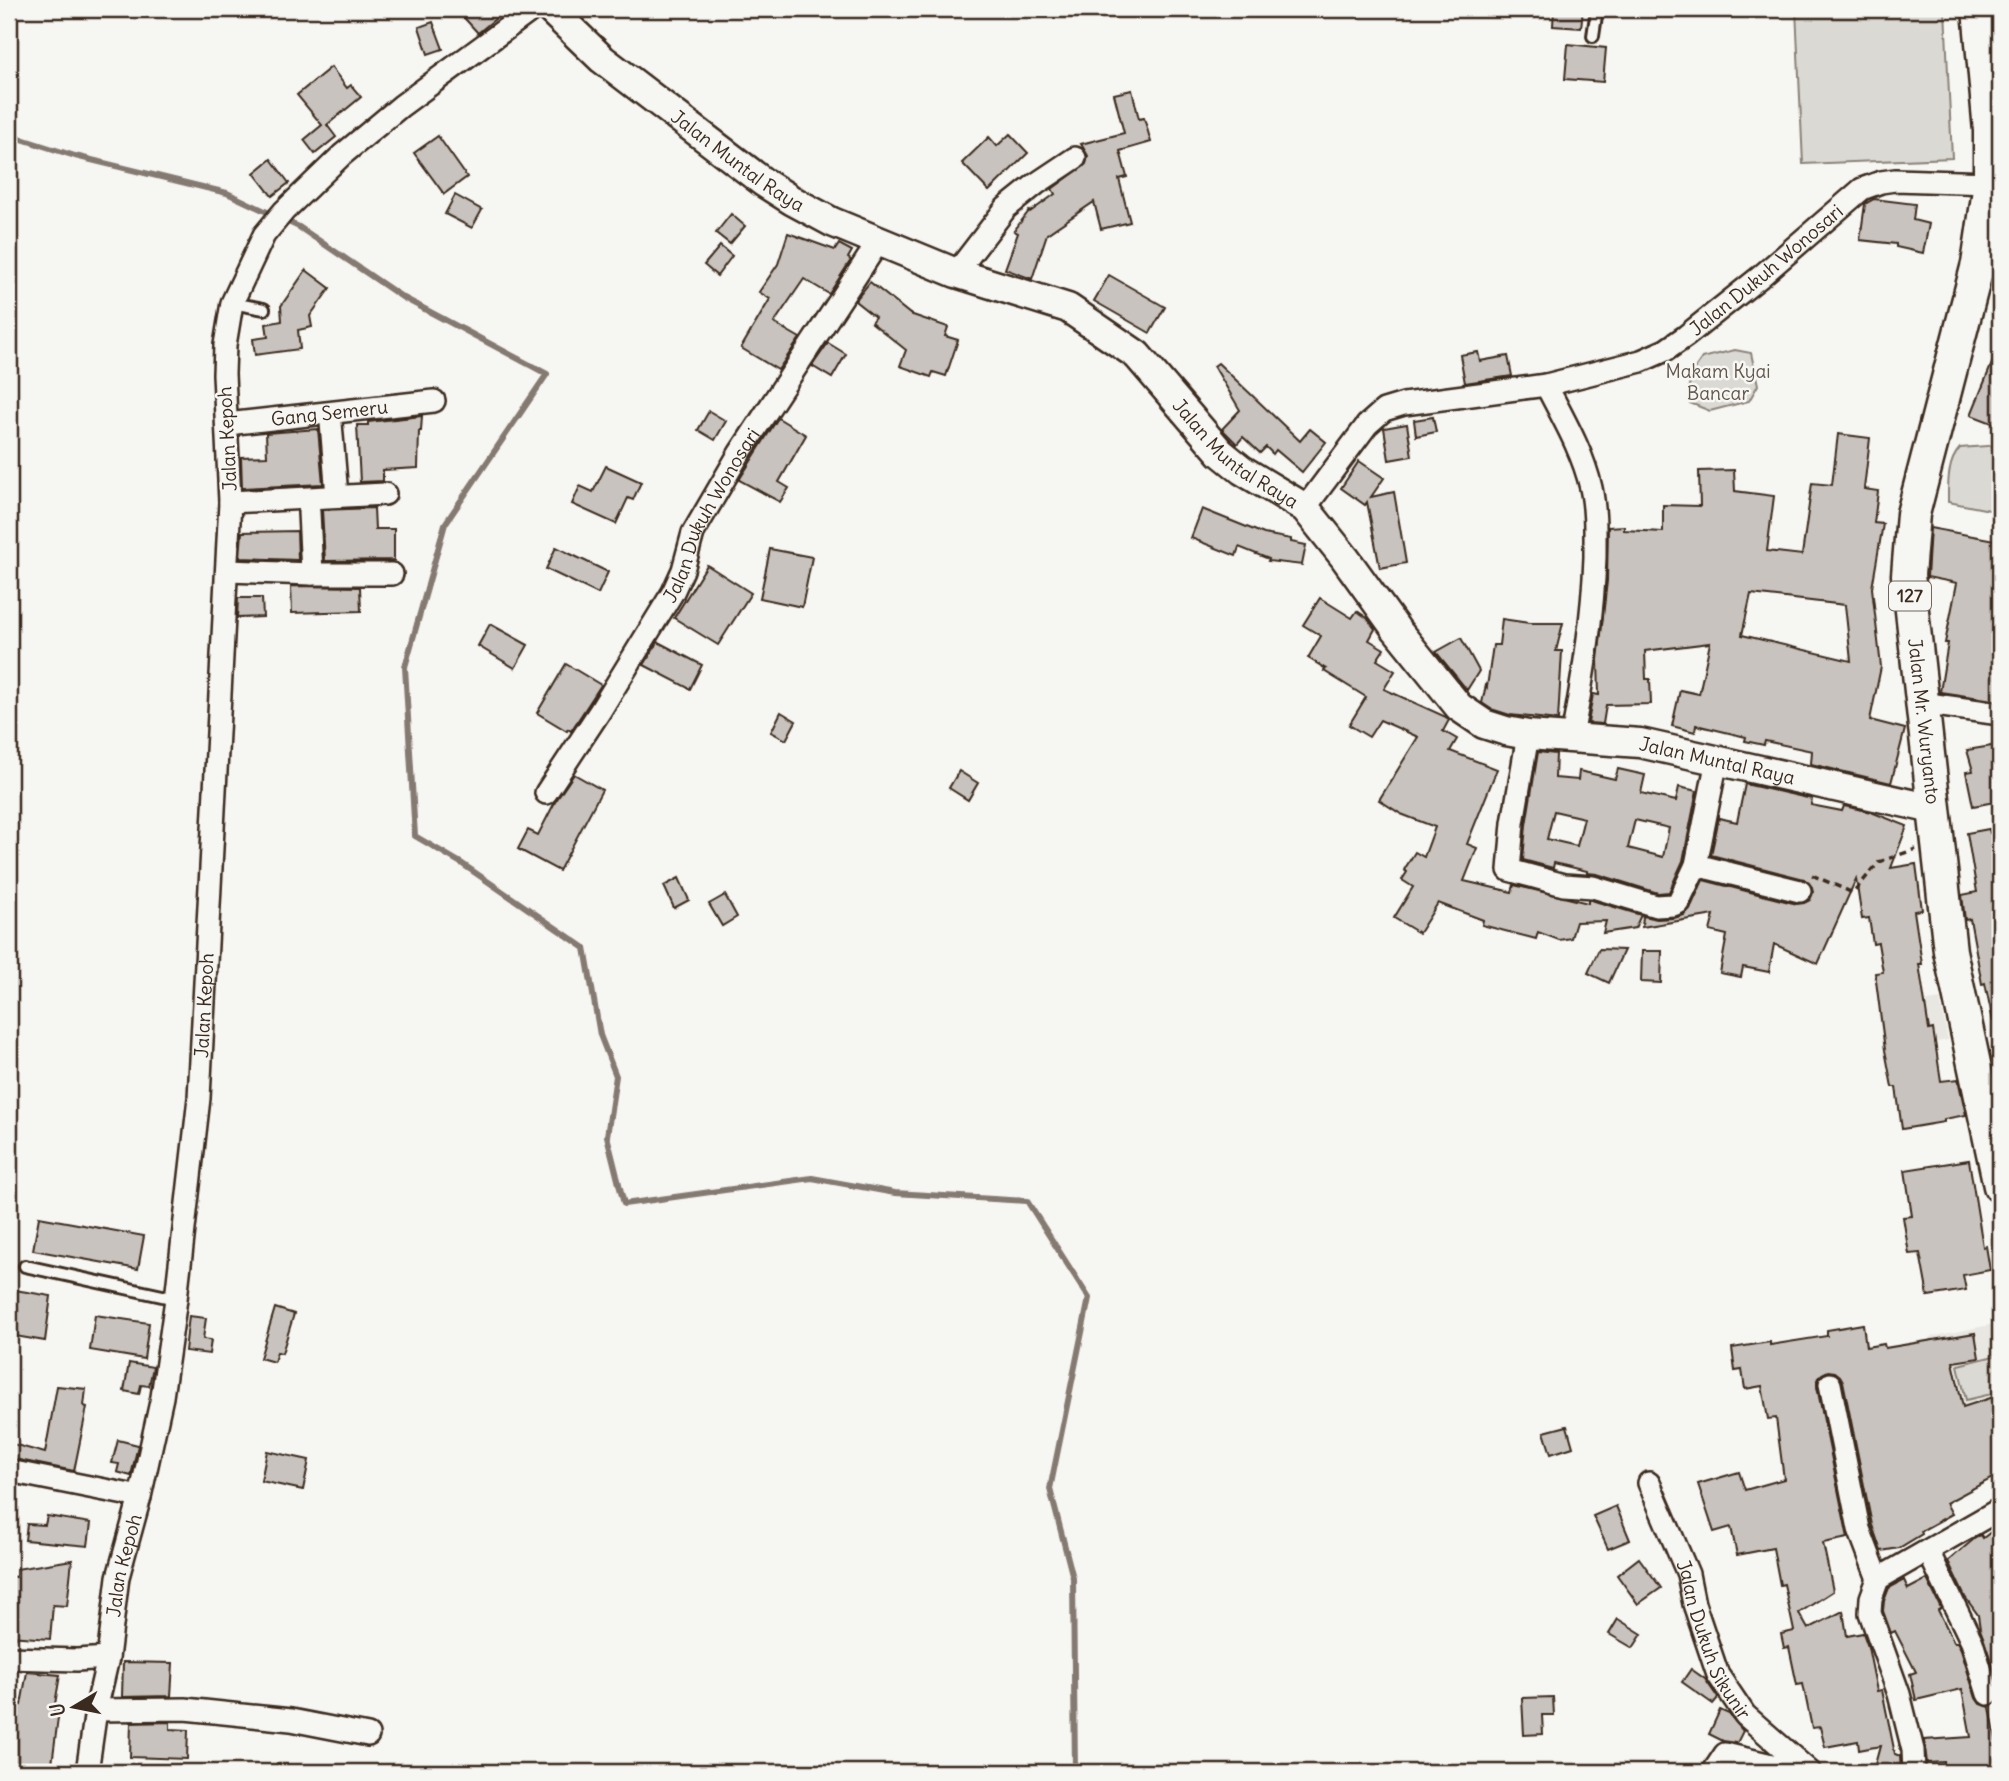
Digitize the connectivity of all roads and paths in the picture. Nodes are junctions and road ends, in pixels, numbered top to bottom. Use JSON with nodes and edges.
{"nodes":[{"id":1,"x":533,"y":9,"type":"edge"},
{"id":2,"x":550,"y":9,"type":"edge"},
{"id":3,"x":1597,"y":9,"type":"edge"},
{"id":4,"x":1979,"y":9,"type":"edge"},
{"id":5,"x":1593,"y":36,"type":"dead end"},
{"id":6,"x":1993,"y":79,"type":"edge"},
{"id":7,"x":1075,"y":158,"type":"dead end"},
{"id":8,"x":1990,"y":183,"type":"junction"},
{"id":9,"x":878,"y":241,"type":"junction"},
{"id":10,"x":956,"y":273,"type":"junction"},
{"id":11,"x":232,"y":303,"type":"junction"},
{"id":12,"x":264,"y":309,"type":"dead end"},
{"id":13,"x":1546,"y":385,"type":"junction"},
{"id":14,"x":433,"y":401,"type":"dead end"},
{"id":15,"x":331,"y":423,"type":"dead end"},
{"id":16,"x":228,"y":424,"type":"junction"},
{"id":17,"x":385,"y":494,"type":"dead end"},
{"id":18,"x":337,"y":496,"type":"junction"},
{"id":19,"x":230,"y":502,"type":"junction"},
{"id":20,"x":1305,"y":508,"type":"junction"},
{"id":21,"x":309,"y":512,"type":"dead end"},
{"id":22,"x":227,"y":571,"type":"junction"},
{"id":23,"x":312,"y":574,"type":"junction"},
{"id":24,"x":392,"y":574,"type":"dead end"},
{"id":25,"x":1921,"y":703,"type":"junction"},
{"id":26,"x":2000,"y":714,"type":"edge"},
{"id":27,"x":1528,"y":735,"type":"junction"},
{"id":28,"x":1572,"y":737,"type":"junction"},
{"id":29,"x":1717,"y":760,"type":"junction"},
{"id":30,"x":546,"y":793,"type":"dead end"},
{"id":31,"x":1933,"y":809,"type":"junction"},
{"id":32,"x":1938,"y":842,"type":"junction"},
{"id":33,"x":1696,"y":865,"type":"junction"},
{"id":34,"x":1807,"y":883,"type":"joint"},
{"id":35,"x":2000,"y":1186,"type":"edge"},
{"id":36,"x":25,"y":1266,"type":"dead end"},
{"id":37,"x":176,"y":1299,"type":"junction"},
{"id":38,"x":1830,"y":1384,"type":"dead end"},
{"id":39,"x":9,"y":1471,"type":"edge"},
{"id":40,"x":1649,"y":1483,"type":"dead end"},
{"id":41,"x":140,"y":1497,"type":"junction"},
{"id":42,"x":2000,"y":1509,"type":"edge"},
{"id":43,"x":1928,"y":1551,"type":"junction"},
{"id":44,"x":1878,"y":1579,"type":"junction"},
{"id":45,"x":9,"y":1658,"type":"edge"},
{"id":46,"x":108,"y":1658,"type":"junction"},
{"id":47,"x":1988,"y":1694,"type":"dead end"},
{"id":48,"x":96,"y":1710,"type":"junction"},
{"id":49,"x":368,"y":1735,"type":"dead end"},
{"id":50,"x":87,"y":1772,"type":"edge"},
{"id":51,"x":1713,"y":1772,"type":"edge"},
{"id":52,"x":1802,"y":1772,"type":"edge"},
{"id":53,"x":1810,"y":1772,"type":"edge"},
{"id":54,"x":1914,"y":1772,"type":"edge"}],
"edges":[{"from":1,"to":11,"type":"street","name":"Jalan Kepoh"},
{"from":2,"to":9,"type":"main road","name":"Jalan Muntal Raya"},
{"from":3,"to":5,"type":"lane"},
{"from":4,"to":6,"type":"main road","name":"Jalan Mr. Wuryanto","number":"127"},
{"from":6,"to":8,"type":"main road","name":"Jalan Mr. Wuryanto","number":"127"},
{"from":7,"to":10,"type":"street"},
{"from":8,"to":13,"type":"street","name":"Jalan Dukuh Wonosari"},
{"from":8,"to":25,"type":"main road","name":"Jalan Mr. Wuryanto","number":"127"},
{"from":9,"to":10,"type":"main road","name":"Jalan Muntal Raya"},
{"from":9,"to":30,"type":"street","name":"Jalan Dukuh Wonosari"},
{"from":10,"to":20,"type":"main road","name":"Jalan Muntal Raya"},
{"from":11,"to":12,"type":"lane"},
{"from":11,"to":16,"type":"street","name":"Jalan Kepoh"},
{"from":13,"to":20,"type":"street","name":"Jalan Dukuh Wonosari"},
{"from":13,"to":28,"type":"street"},
{"from":14,"to":16,"type":"street","name":"Gang Semeru"},
{"from":15,"to":18,"type":"street"},
{"from":16,"to":19,"type":"street","name":"Jalan Kepoh"},
{"from":17,"to":18,"type":"street"},
{"from":18,"to":19,"type":"street"},
{"from":19,"to":22,"type":"street","name":"Jalan Kepoh"},
{"from":20,"to":27,"type":"main road","name":"Jalan Muntal Raya"},
{"from":21,"to":23,"type":"street"},
{"from":22,"to":23,"type":"street"},
{"from":22,"to":37,"type":"street","name":"Jalan Kepoh"},
{"from":23,"to":24,"type":"street"},
{"from":25,"to":26,"type":"street"},
{"from":25,"to":31,"type":"main road","name":"Jalan Mr. Wuryanto","number":"127"},
{"from":27,"to":28,"type":"main road","name":"Jalan Muntal Raya"},
{"from":27,"to":33,"type":"street"},
{"from":28,"to":29,"type":"main road","name":"Jalan Muntal Raya"},
{"from":29,"to":31,"type":"main road","name":"Jalan Muntal Raya"},
{"from":29,"to":33,"type":"street"},
{"from":31,"to":32,"type":"main road","name":"Jalan Mr. Wuryanto","number":"127"},
{"from":32,"to":34,"type":"path"},
{"from":32,"to":35,"type":"main road","name":"Jalan Mr. Wuryanto","number":"127"},
{"from":33,"to":34,"type":"street"},
{"from":36,"to":37,"type":"lane"},
{"from":37,"to":41,"type":"street","name":"Jalan Kepoh"},
{"from":38,"to":44,"type":"street"},
{"from":39,"to":41,"type":"street"},
{"from":40,"to":53,"type":"street","name":"Jalan Dukuh Sikunir"},
{"from":41,"to":46,"type":"street","name":"Jalan Kepoh"},
{"from":42,"to":43,"type":"street"},
{"from":43,"to":44,"type":"street"},
{"from":43,"to":47,"type":"street"},
{"from":44,"to":54,"type":"street"},
{"from":45,"to":46,"type":"street"},
{"from":46,"to":48,"type":"street","name":"Jalan Kepoh"},
{"from":48,"to":49,"type":"street"},
{"from":48,"to":50,"type":"street","name":"Jalan Kepoh"},
{"from":51,"to":52,"type":"street"}]}
